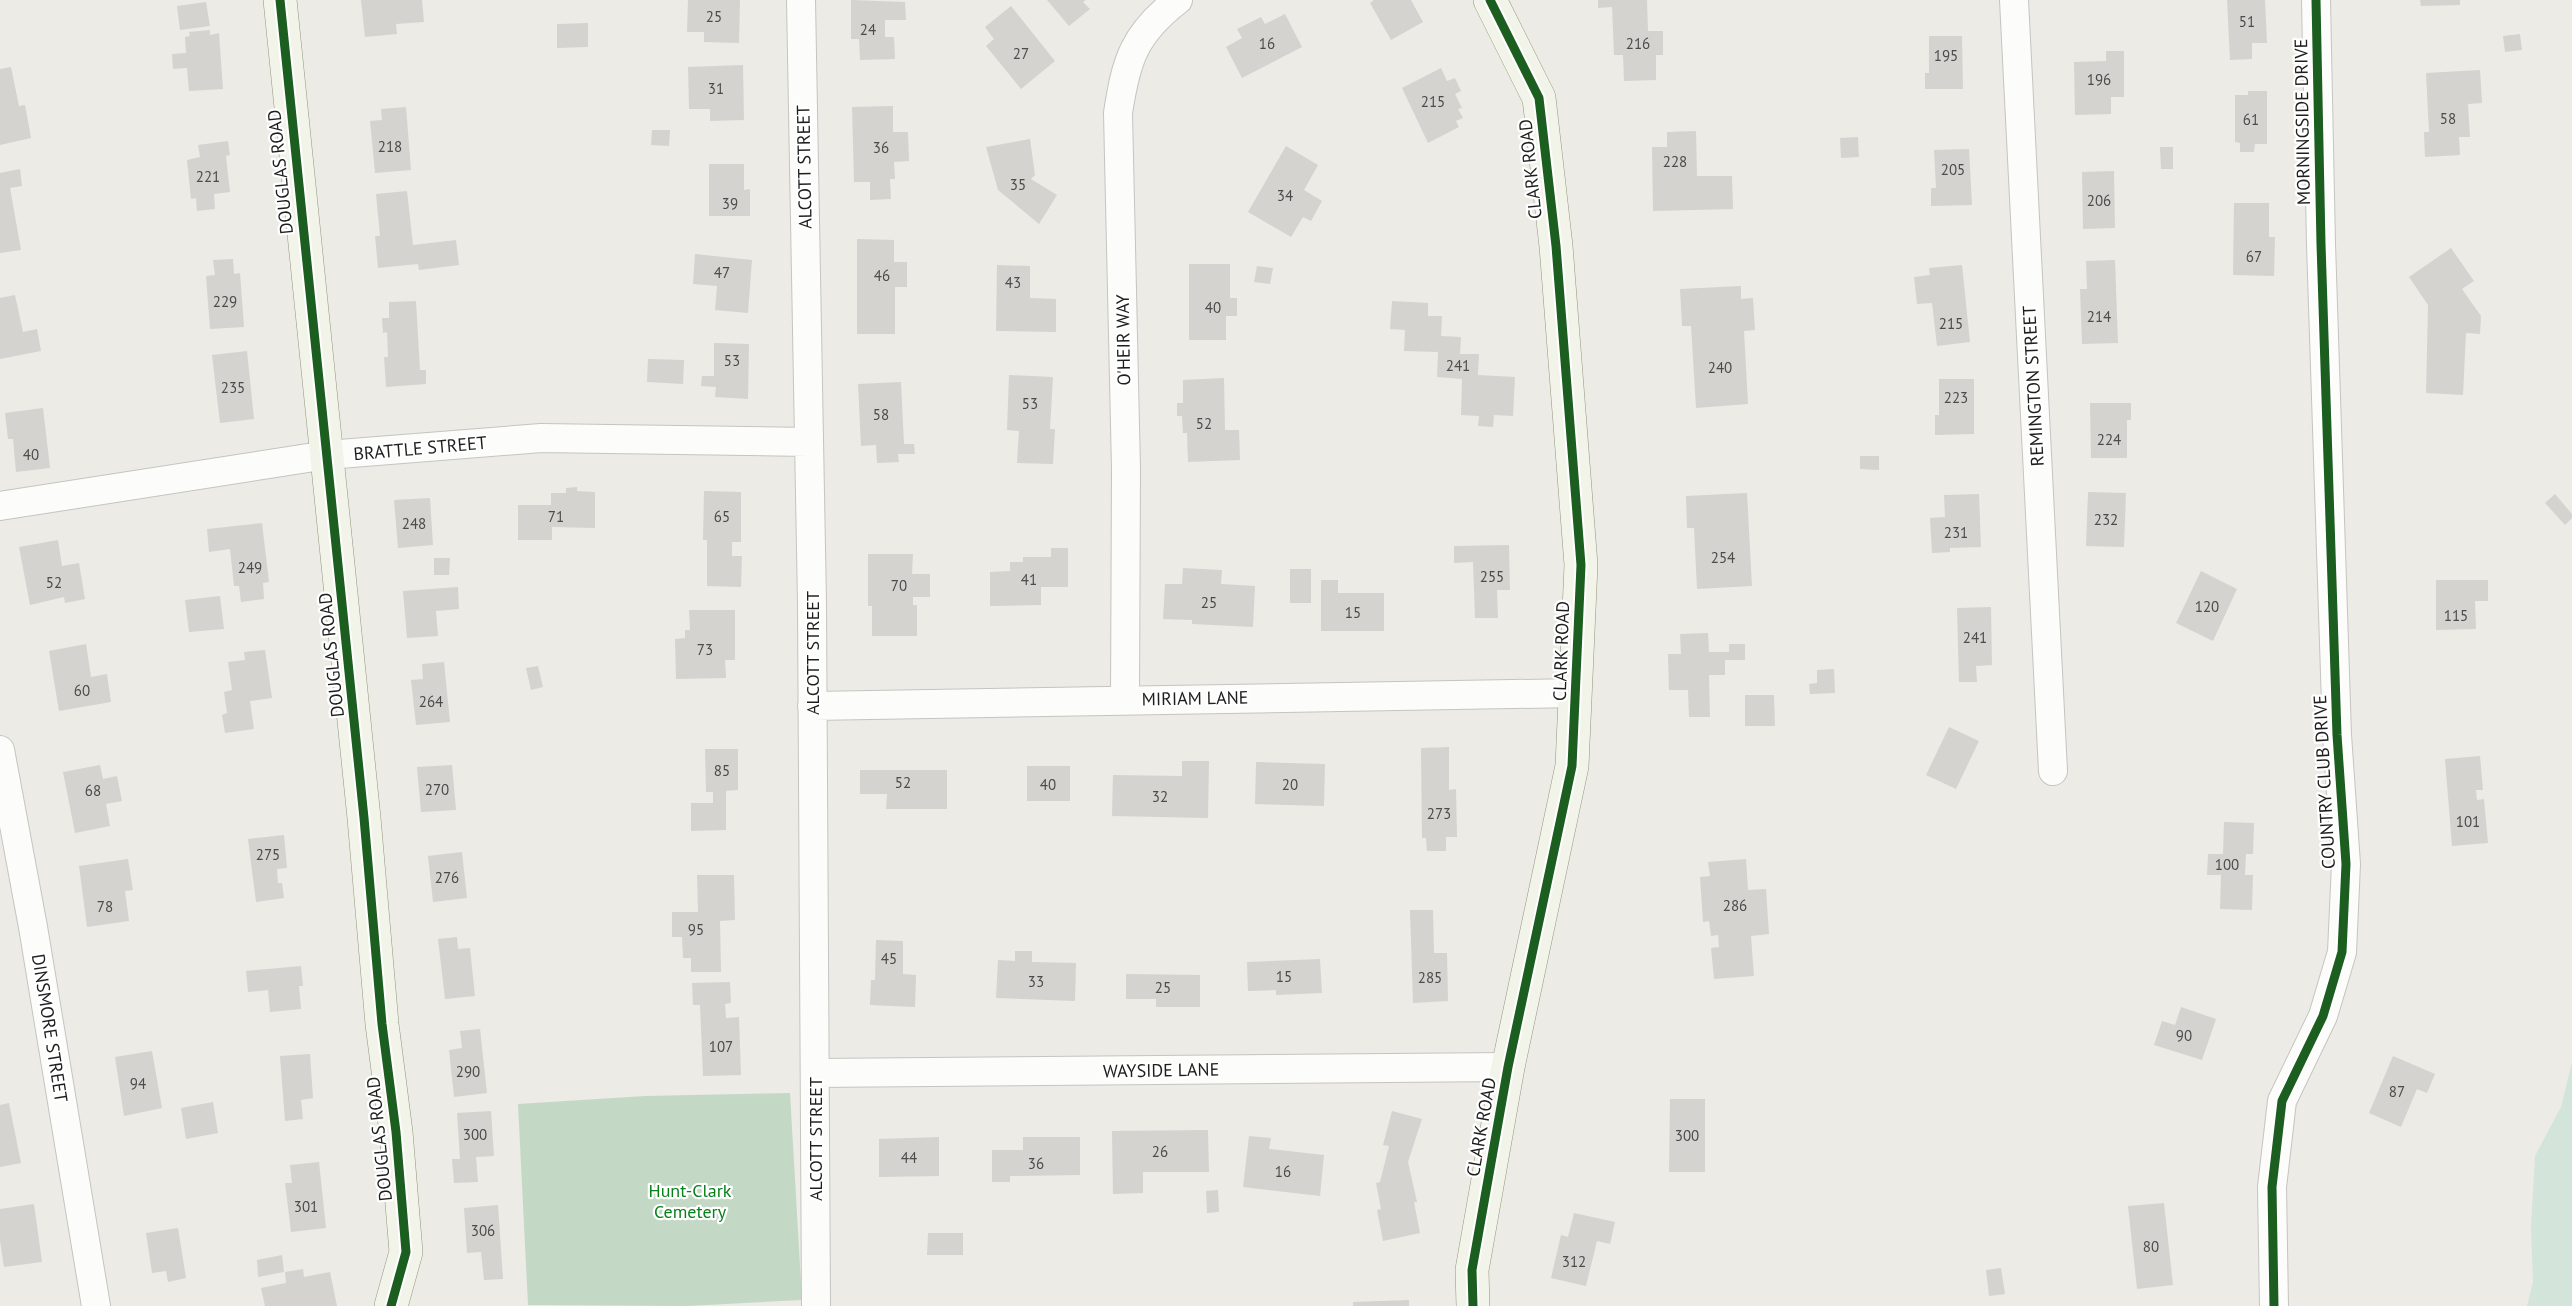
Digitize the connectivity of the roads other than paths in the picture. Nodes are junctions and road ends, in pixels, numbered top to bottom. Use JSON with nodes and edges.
{"nodes":[{"id":1,"x":280,"y":0,"type":"edge"},
{"id":2,"x":801,"y":0,"type":"edge"},
{"id":3,"x":1178,"y":0,"type":"edge"},
{"id":4,"x":1490,"y":0,"type":"edge"},
{"id":5,"x":2014,"y":0,"type":"edge"},
{"id":6,"x":2316,"y":0,"type":"edge"},
{"id":7,"x":2321,"y":244,"type":"joint"},
{"id":8,"x":809,"y":442,"type":"junction"},
{"id":9,"x":327,"y":455,"type":"junction"},
{"id":10,"x":0,"y":506,"type":"edge"},
{"id":11,"x":1577,"y":693,"type":"junction"},
{"id":12,"x":1125,"y":699,"type":"junction"},
{"id":13,"x":812,"y":706,"type":"junction"},
{"id":14,"x":0,"y":750,"type":"edge"},
{"id":15,"x":2053,"y":771,"type":"dead end"},
{"id":16,"x":1508,"y":1067,"type":"junction"},
{"id":17,"x":815,"y":1073,"type":"junction"},
{"id":18,"x":96,"y":1306,"type":"edge"},
{"id":19,"x":391,"y":1306,"type":"edge"},
{"id":20,"x":816,"y":1306,"type":"edge"},
{"id":21,"x":1473,"y":1306,"type":"edge"},
{"id":22,"x":2274,"y":1306,"type":"edge"}],
"edges":[{"from":1,"to":9,"type":"street","name":"DOUGLAS ROAD"},
{"from":2,"to":8,"type":"street","name":"ALCOTT STREET"},
{"from":3,"to":12,"type":"street","name":"O'HEIR WAY"},
{"from":4,"to":11,"type":"street","name":"CLARK ROAD"},
{"from":5,"to":15,"type":"street","name":"REMINGTON STREET"},
{"from":6,"to":7,"type":"street","name":"MORNINGSIDE DRIVE"},
{"from":7,"to":22,"type":"street","name":"COUNTRY CLUB DRIVE"},
{"from":8,"to":9,"type":"street","name":"BRATTLE STREET"},
{"from":8,"to":13,"type":"street","name":"ALCOTT STREET"},
{"from":9,"to":10,"type":"street","name":"BRATTLE STREET"},
{"from":9,"to":19,"type":"street","name":"DOUGLAS ROAD"},
{"from":11,"to":12,"type":"street","name":"MIRIAM LANE"},
{"from":11,"to":16,"type":"street","name":"CLARK ROAD"},
{"from":12,"to":13,"type":"street","name":"MIRIAM LANE"},
{"from":13,"to":17,"type":"street","name":"ALCOTT STREET"},
{"from":14,"to":18,"type":"street","name":"DINSMORE STREET"},
{"from":16,"to":17,"type":"street","name":"WAYSIDE LANE"},
{"from":16,"to":21,"type":"street","name":"CLARK ROAD"},
{"from":17,"to":20,"type":"street","name":"ALCOTT STREET"}]}
